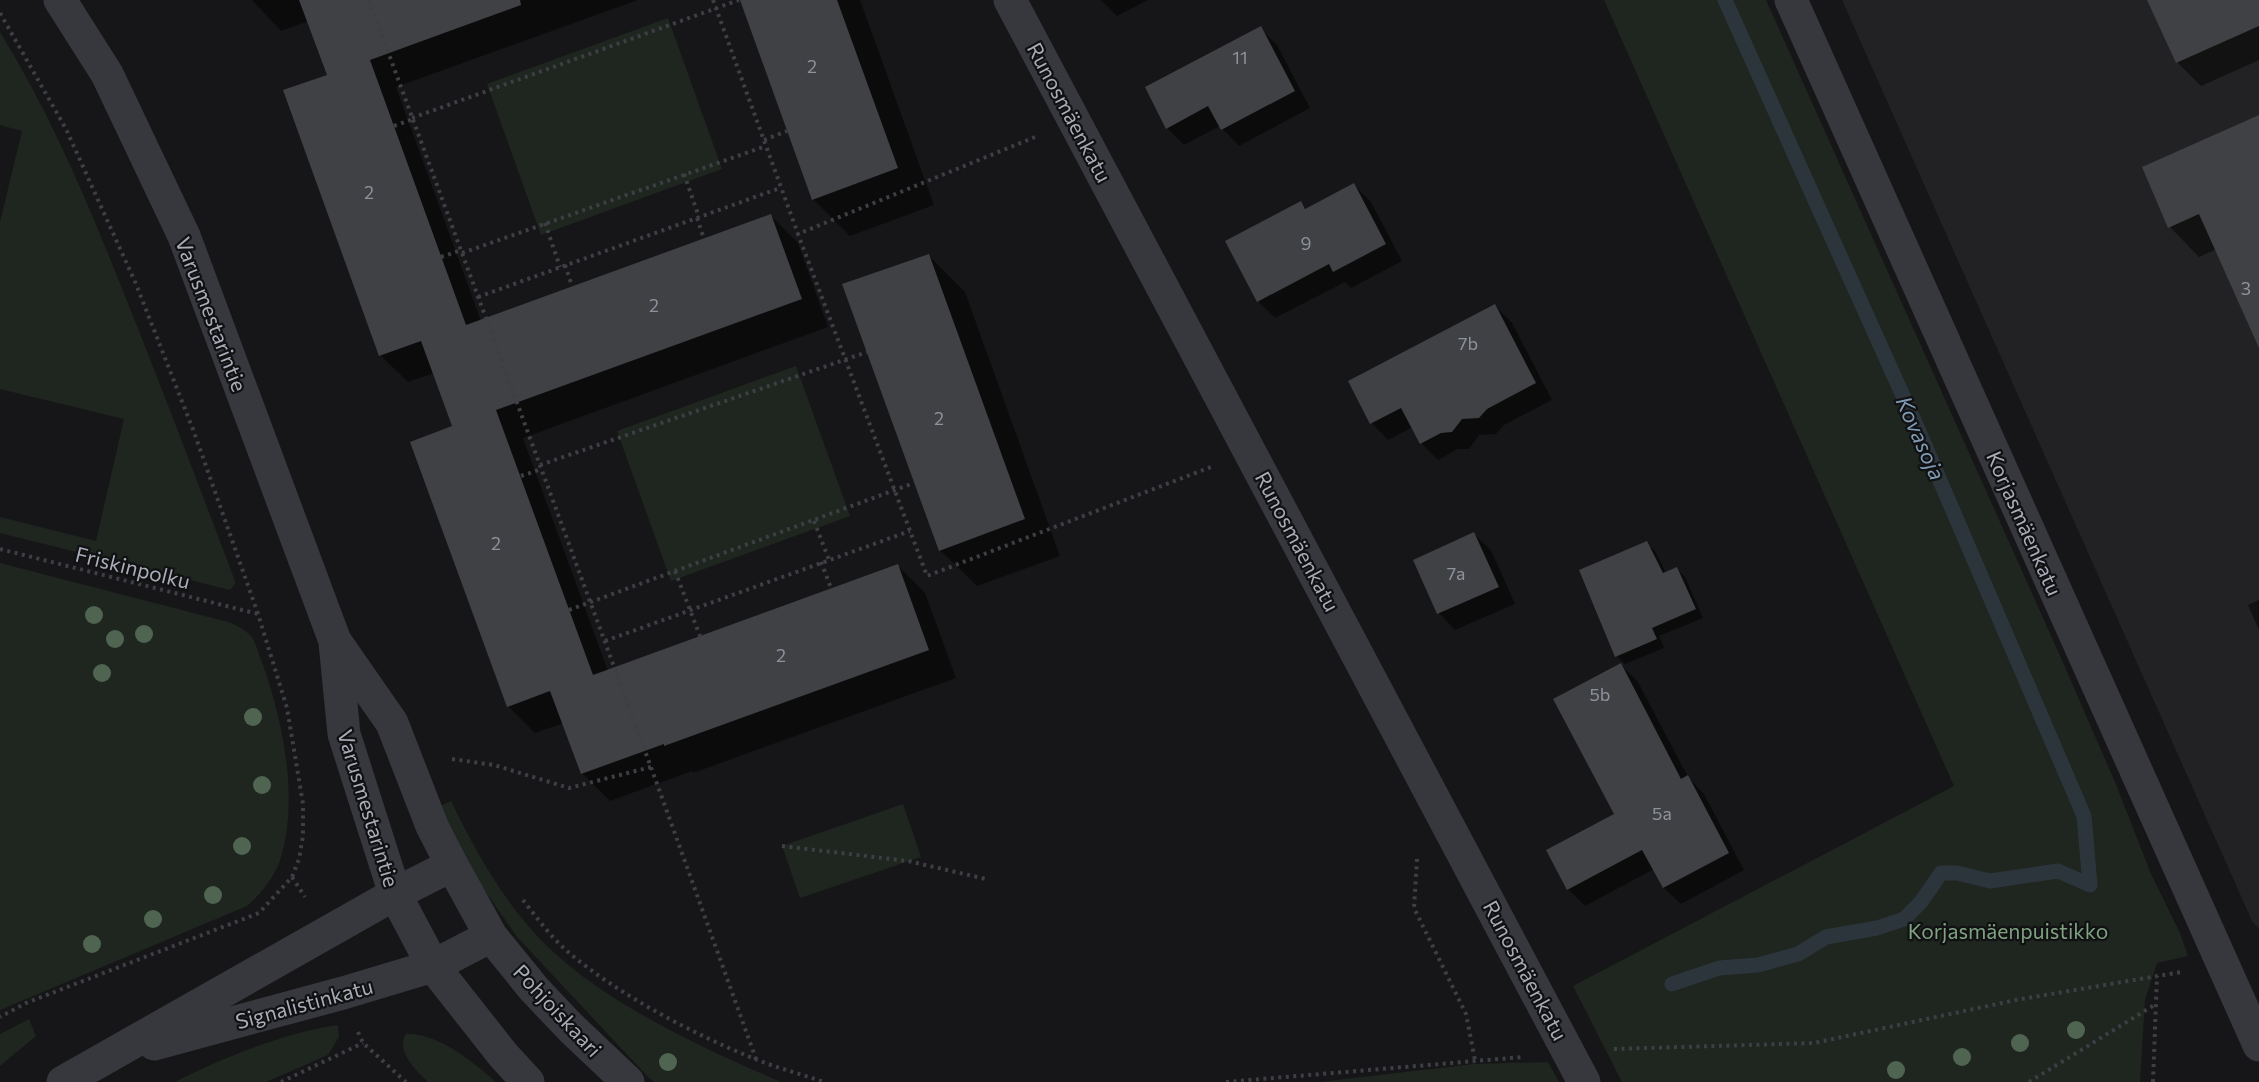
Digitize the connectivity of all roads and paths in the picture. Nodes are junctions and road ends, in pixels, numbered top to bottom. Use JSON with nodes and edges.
{"nodes":[{"id":1,"x":60,"y":0,"type":"edge"},
{"id":2,"x":369,"y":0,"type":"edge"},
{"id":3,"x":713,"y":0,"type":"edge"},
{"id":4,"x":740,"y":0,"type":"edge"},
{"id":5,"x":1010,"y":0,"type":"edge"},
{"id":6,"x":1791,"y":0,"type":"edge"},
{"id":7,"x":716,"y":8,"type":"junction"},
{"id":8,"x":0,"y":13,"type":"edge"},
{"id":9,"x":412,"y":118,"type":"junction"},
{"id":10,"x":394,"y":126,"type":"dead end"},
{"id":11,"x":787,"y":131,"type":"dead end"},
{"id":12,"x":1045,"y":133,"type":"dead end"},
{"id":13,"x":764,"y":140,"type":"junction"},
{"id":14,"x":766,"y":146,"type":"junction"},
{"id":15,"x":684,"y":174,"type":"junction"},
{"id":16,"x":780,"y":188,"type":"junction"},
{"id":17,"x":698,"y":218,"type":"junction"},
{"id":18,"x":545,"y":223,"type":"junction"},
{"id":19,"x":798,"y":234,"type":"junction"},
{"id":20,"x":704,"y":238,"type":"dead end"},
{"id":21,"x":461,"y":251,"type":"junction"},
{"id":22,"x":441,"y":257,"type":"dead end"},
{"id":23,"x":563,"y":266,"type":"junction"},
{"id":24,"x":572,"y":286,"type":"dead end"},
{"id":25,"x":478,"y":297,"type":"junction"},
{"id":26,"x":867,"y":352,"type":"dead end"},
{"id":27,"x":846,"y":359,"type":"junction"},
{"id":28,"x":1218,"y":464,"type":"dead end"},
{"id":29,"x":541,"y":467,"type":"junction"},
{"id":30,"x":521,"y":476,"type":"dead end"},
{"id":31,"x":914,"y":483,"type":"dead end"},
{"id":32,"x":895,"y":491,"type":"junction"},
{"id":33,"x":814,"y":521,"type":"junction"},
{"id":34,"x":910,"y":531,"type":"junction"},
{"id":35,"x":0,"y":549,"type":"edge"},
{"id":36,"x":829,"y":560,"type":"junction"},
{"id":37,"x":821,"y":562,"type":"junction"},
{"id":38,"x":675,"y":571,"type":"junction"},
{"id":39,"x":831,"y":588,"type":"dead end"},
{"id":40,"x":590,"y":602,"type":"junction"},
{"id":41,"x":569,"y":610,"type":"dead end"},
{"id":42,"x":690,"y":610,"type":"junction"},
{"id":43,"x":258,"y":614,"type":"junction"},
{"id":44,"x":700,"y":636,"type":"dead end"},
{"id":45,"x":335,"y":641,"type":"junction"},
{"id":46,"x":604,"y":641,"type":"junction"},
{"id":47,"x":450,"y":759,"type":"dead end"},
{"id":48,"x":651,"y":767,"type":"junction"},
{"id":49,"x":782,"y":846,"type":"dead end"},
{"id":50,"x":452,"y":866,"type":"junction"},
{"id":51,"x":986,"y":879,"type":"dead end"},
{"id":52,"x":394,"y":894,"type":"junction"},
{"id":53,"x":519,"y":895,"type":"dead end"},
{"id":54,"x":491,"y":936,"type":"junction"},
{"id":55,"x":2222,"y":964,"type":"junction"},
{"id":56,"x":433,"y":966,"type":"junction"},
{"id":57,"x":2157,"y":976,"type":"junction"},
{"id":58,"x":2156,"y":1004,"type":"junction"},
{"id":59,"x":0,"y":1017,"type":"edge"},
{"id":60,"x":2259,"y":1045,"type":"edge"},
{"id":61,"x":1608,"y":1050,"type":"dead end"},
{"id":62,"x":111,"y":1055,"type":"junction"},
{"id":63,"x":1531,"y":1057,"type":"dead end"},
{"id":64,"x":756,"y":1059,"type":"junction"},
{"id":65,"x":63,"y":1082,"type":"edge"},
{"id":66,"x":281,"y":1082,"type":"edge"},
{"id":67,"x":406,"y":1082,"type":"edge"},
{"id":68,"x":528,"y":1082,"type":"edge"},
{"id":69,"x":628,"y":1082,"type":"edge"},
{"id":70,"x":824,"y":1082,"type":"edge"},
{"id":71,"x":1226,"y":1082,"type":"edge"},
{"id":72,"x":1584,"y":1082,"type":"edge"},
{"id":73,"x":2029,"y":1082,"type":"edge"},
{"id":74,"x":2153,"y":1082,"type":"edge"}],
"edges":[{"from":1,"to":45,"type":"street","name":"Varusmestarintie"},
{"from":2,"to":9,"type":"path"},
{"from":3,"to":7,"type":"path"},
{"from":4,"to":7,"type":"path"},
{"from":5,"to":72,"type":"street","name":"Runosmäenkatu"},
{"from":6,"to":55,"type":"street","name":"Korjasmäenkatu"},
{"from":7,"to":9,"type":"path"},
{"from":7,"to":13,"type":"path"},
{"from":8,"to":43,"type":"path"},
{"from":9,"to":10,"type":"path"},
{"from":9,"to":21,"type":"path"},
{"from":11,"to":13,"type":"path"},
{"from":12,"to":19,"type":"path"},
{"from":13,"to":14,"type":"path"},
{"from":14,"to":15,"type":"path"},
{"from":14,"to":16,"type":"path"},
{"from":15,"to":17,"type":"path"},
{"from":15,"to":18,"type":"path"},
{"from":16,"to":17,"type":"path"},
{"from":16,"to":19,"type":"path"},
{"from":17,"to":20,"type":"path"},
{"from":17,"to":23,"type":"path"},
{"from":18,"to":21,"type":"path"},
{"from":18,"to":23,"type":"path"},
{"from":19,"to":27,"type":"path"},
{"from":21,"to":22,"type":"path"},
{"from":21,"to":25,"type":"path"},
{"from":23,"to":24,"type":"path"},
{"from":23,"to":25,"type":"path"},
{"from":25,"to":29,"type":"path"},
{"from":26,"to":27,"type":"path"},
{"from":27,"to":29,"type":"path"},
{"from":27,"to":32,"type":"path"},
{"from":28,"to":34,"type":"path"},
{"from":29,"to":30,"type":"path"},
{"from":29,"to":40,"type":"path"},
{"from":31,"to":32,"type":"path"},
{"from":32,"to":33,"type":"path"},
{"from":32,"to":34,"type":"path"},
{"from":33,"to":36,"type":"path"},
{"from":33,"to":38,"type":"path"},
{"from":34,"to":36,"type":"path"},
{"from":35,"to":43,"type":"path","name":"Friskinpolku"},
{"from":36,"to":37,"type":"path"},
{"from":37,"to":39,"type":"path"},
{"from":37,"to":42,"type":"path"},
{"from":38,"to":40,"type":"path"},
{"from":38,"to":42,"type":"path"},
{"from":40,"to":41,"type":"path"},
{"from":40,"to":46,"type":"path"},
{"from":42,"to":44,"type":"path"},
{"from":42,"to":46,"type":"path"},
{"from":43,"to":59,"type":"path"},
{"from":45,"to":50,"type":"street","name":"Varusmestarintie"},
{"from":45,"to":52,"type":"street","name":"Varusmestarintie"},
{"from":46,"to":48,"type":"path"},
{"from":47,"to":48,"type":"path"},
{"from":48,"to":64,"type":"path"},
{"from":49,"to":51,"type":"path"},
{"from":50,"to":52,"type":"street","name":"Signalistinkatu"},
{"from":50,"to":54,"type":"street","name":"Varusmestarintie"},
{"from":52,"to":56,"type":"street","name":"Varusmestarintie"},
{"from":52,"to":62,"type":"street","name":"Signalistinkatu"},
{"from":53,"to":64,"type":"path"},
{"from":54,"to":56,"type":"street","name":"Signalistinkatu"},
{"from":54,"to":69,"type":"street","name":"Pohjoiskaari"},
{"from":55,"to":57,"type":"path"},
{"from":55,"to":60,"type":"street","name":"Korjasmäenkatu"},
{"from":56,"to":62,"type":"street","name":"Signalistinkatu"},
{"from":56,"to":68,"type":"street"},
{"from":57,"to":58,"type":"path"},
{"from":57,"to":61,"type":"path"},
{"from":58,"to":73,"type":"path"},
{"from":58,"to":74,"type":"path"},
{"from":62,"to":65,"type":"street","name":"Signalistinkatu"},
{"from":63,"to":71,"type":"path"},
{"from":64,"to":70,"type":"path"},
{"from":66,"to":67,"type":"path"}]}
